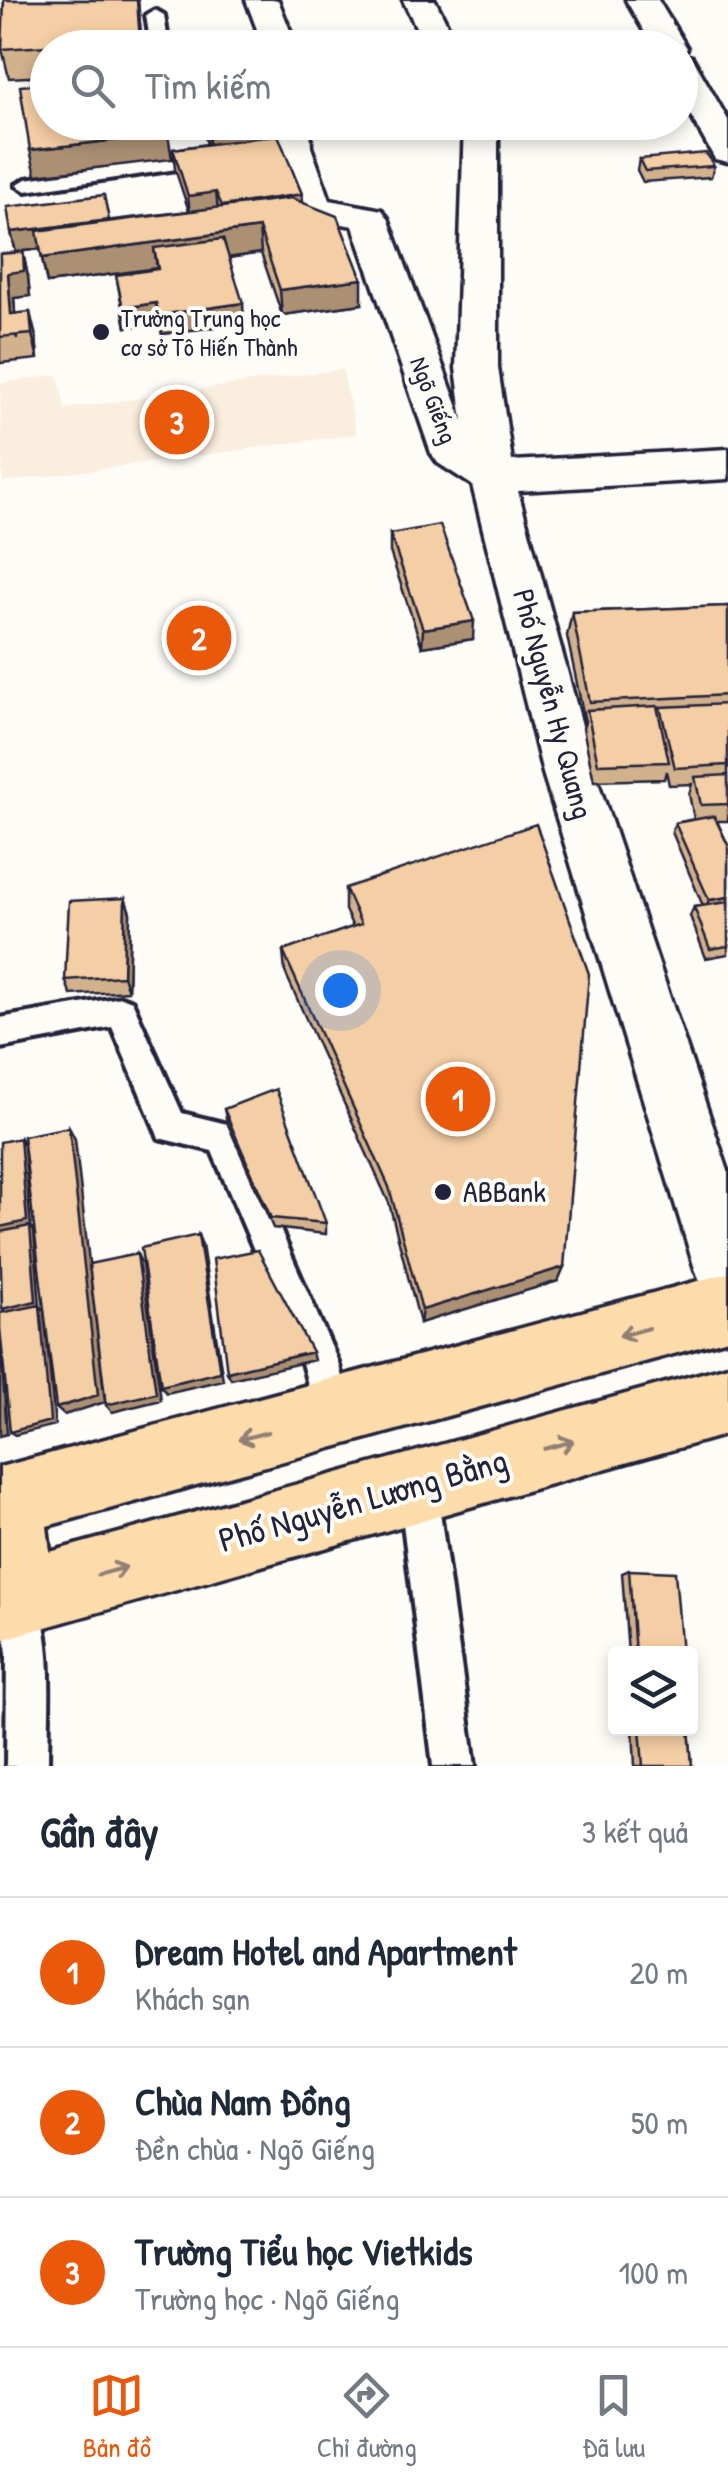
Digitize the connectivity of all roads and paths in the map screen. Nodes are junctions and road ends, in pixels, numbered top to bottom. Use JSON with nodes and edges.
{"nodes":[{"id":1,"x":262,"y":0,"type":"edge"},
{"id":2,"x":418,"y":0,"type":"edge"},
{"id":3,"x":642,"y":0,"type":"edge"},
{"id":4,"x":155,"y":15,"type":"dead end"},
{"id":5,"x":157,"y":30,"type":"edge"},
{"id":6,"x":274,"y":30,"type":"edge"},
{"id":7,"x":434,"y":30,"type":"edge"},
{"id":8,"x":660,"y":30,"type":"edge"},
{"id":9,"x":698,"y":97,"type":"edge"},
{"id":10,"x":288,"y":140,"type":"edge"},
{"id":11,"x":482,"y":140,"type":"edge"},
{"id":12,"x":728,"y":151,"type":"edge"},
{"id":13,"x":238,"y":156,"type":"edge"},
{"id":14,"x":26,"y":185,"type":"dead end"},
{"id":15,"x":728,"y":464,"type":"edge"},
{"id":16,"x":492,"y":477,"type":"junction"},
{"id":17,"x":0,"y":1033,"type":"edge"},
{"id":18,"x":728,"y":1269,"type":"edge"},
{"id":19,"x":728,"y":1306,"type":"edge"},
{"id":20,"x":728,"y":1400,"type":"edge"},
{"id":21,"x":333,"y":1415,"type":"junction"},
{"id":22,"x":418,"y":1483,"type":"junction"},
{"id":23,"x":4,"y":1502,"type":"edge"},
{"id":24,"x":9,"y":1600,"type":"edge"},
{"id":25,"x":27,"y":1766,"type":"edge"},
{"id":26,"x":454,"y":1766,"type":"edge"}],
"edges":[{"from":1,"to":6,"type":"street"},
{"from":2,"to":7,"type":"street"},
{"from":3,"to":8,"type":"street"},
{"from":4,"to":5,"type":"lane"},
{"from":9,"to":12,"type":"street"},
{"from":10,"to":16,"type":"street","name":"Ngõ Giếng"},
{"from":11,"to":16,"type":"street","name":"Phố Nguyễn Hy Quang"},
{"from":13,"to":14,"type":"lane"},
{"from":15,"to":16,"type":"street"},
{"from":16,"to":18,"type":"street","name":"Phố Nguyễn Hy Quang"},
{"from":17,"to":21,"type":"lane"},
{"from":19,"to":21,"type":"main road","one_way":true},
{"from":22,"to":20,"type":"main road","name":"Phố Nguyễn Lương Bằng","one_way":true},
{"from":21,"to":23,"type":"main road","one_way":true},
{"from":24,"to":22,"type":"main road","name":"Phố Nguyễn Lương Bằng","one_way":true},
{"from":22,"to":26,"type":"lane"},
{"from":23,"to":24,"type":"main road"},
{"from":24,"to":25,"type":"lane"}]}
